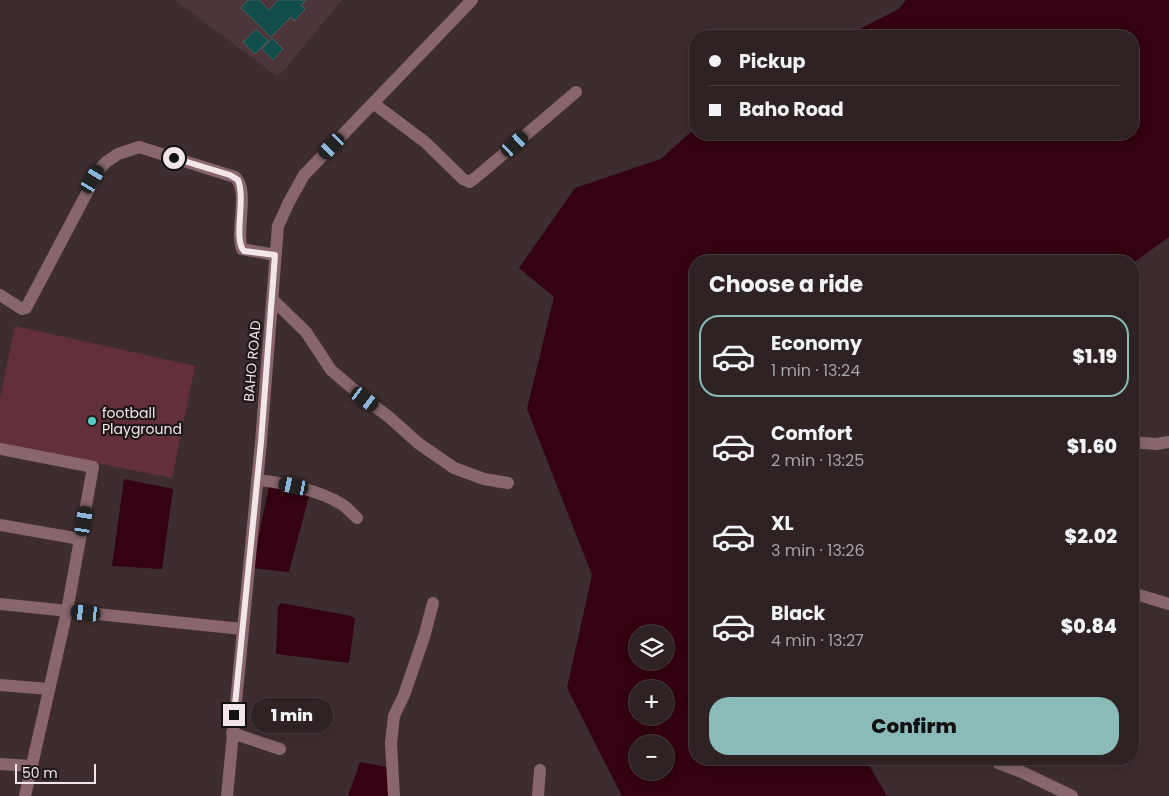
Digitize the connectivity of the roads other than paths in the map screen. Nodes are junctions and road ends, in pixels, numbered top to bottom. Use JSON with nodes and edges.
{"nodes":[{"id":1,"x":472,"y":0,"type":"edge"},
{"id":2,"x":576,"y":92,"type":"dead end"},
{"id":3,"x":373,"y":103,"type":"junction"},
{"id":4,"x":275,"y":255,"type":"junction"},
{"id":5,"x":0,"y":295,"type":"edge"},
{"id":6,"x":272,"y":299,"type":"junction"},
{"id":7,"x":1169,"y":442,"type":"edge"},
{"id":8,"x":1139,"y":443,"type":"edge"},
{"id":9,"x":0,"y":450,"type":"edge"},
{"id":10,"x":257,"y":480,"type":"junction"},
{"id":11,"x":508,"y":483,"type":"dead end"},
{"id":12,"x":357,"y":518,"type":"dead end"},
{"id":13,"x":0,"y":525,"type":"edge"},
{"id":14,"x":80,"y":539,"type":"junction"},
{"id":15,"x":1139,"y":596,"type":"edge"},
{"id":16,"x":433,"y":603,"type":"dead end"},
{"id":17,"x":0,"y":604,"type":"edge"},
{"id":18,"x":1169,"y":604,"type":"edge"},
{"id":19,"x":67,"y":611,"type":"junction"},
{"id":20,"x":242,"y":629,"type":"junction"},
{"id":21,"x":0,"y":685,"type":"edge"},
{"id":22,"x":49,"y":688,"type":"junction"},
{"id":23,"x":232,"y":732,"type":"junction"},
{"id":24,"x":280,"y":749,"type":"dead end"},
{"id":25,"x":0,"y":764,"type":"edge"},
{"id":26,"x":1003,"y":765,"type":"edge"},
{"id":27,"x":32,"y":766,"type":"junction"},
{"id":28,"x":540,"y":770,"type":"dead end"},
{"id":29,"x":26,"y":796,"type":"edge"},
{"id":30,"x":227,"y":796,"type":"edge"},
{"id":31,"x":394,"y":796,"type":"edge"},
{"id":32,"x":538,"y":796,"type":"edge"},
{"id":33,"x":1072,"y":796,"type":"edge"}],
"edges":[{"from":1,"to":3,"type":"street","name":"BAHO ROAD"},
{"from":2,"to":3,"type":"street"},
{"from":3,"to":4,"type":"street","name":"BAHO ROAD"},
{"from":4,"to":5,"type":"street"},
{"from":4,"to":6,"type":"street","name":"BAHO ROAD"},
{"from":6,"to":10,"type":"street","name":"BAHO ROAD"},
{"from":6,"to":11,"type":"street"},
{"from":7,"to":8,"type":"street"},
{"from":9,"to":14,"type":"street"},
{"from":10,"to":12,"type":"street"},
{"from":10,"to":20,"type":"street","name":"BAHO ROAD"},
{"from":13,"to":14,"type":"street"},
{"from":14,"to":19,"type":"street"},
{"from":15,"to":18,"type":"street"},
{"from":16,"to":31,"type":"street"},
{"from":17,"to":19,"type":"street"},
{"from":19,"to":20,"type":"street"},
{"from":19,"to":22,"type":"street"},
{"from":20,"to":23,"type":"street","name":"BAHO ROAD"},
{"from":21,"to":22,"type":"street"},
{"from":22,"to":27,"type":"street"},
{"from":23,"to":24,"type":"street"},
{"from":23,"to":30,"type":"street","name":"BAHO ROAD"},
{"from":25,"to":27,"type":"street"},
{"from":26,"to":33,"type":"street"},
{"from":27,"to":29,"type":"street"},
{"from":28,"to":32,"type":"street"}]}
